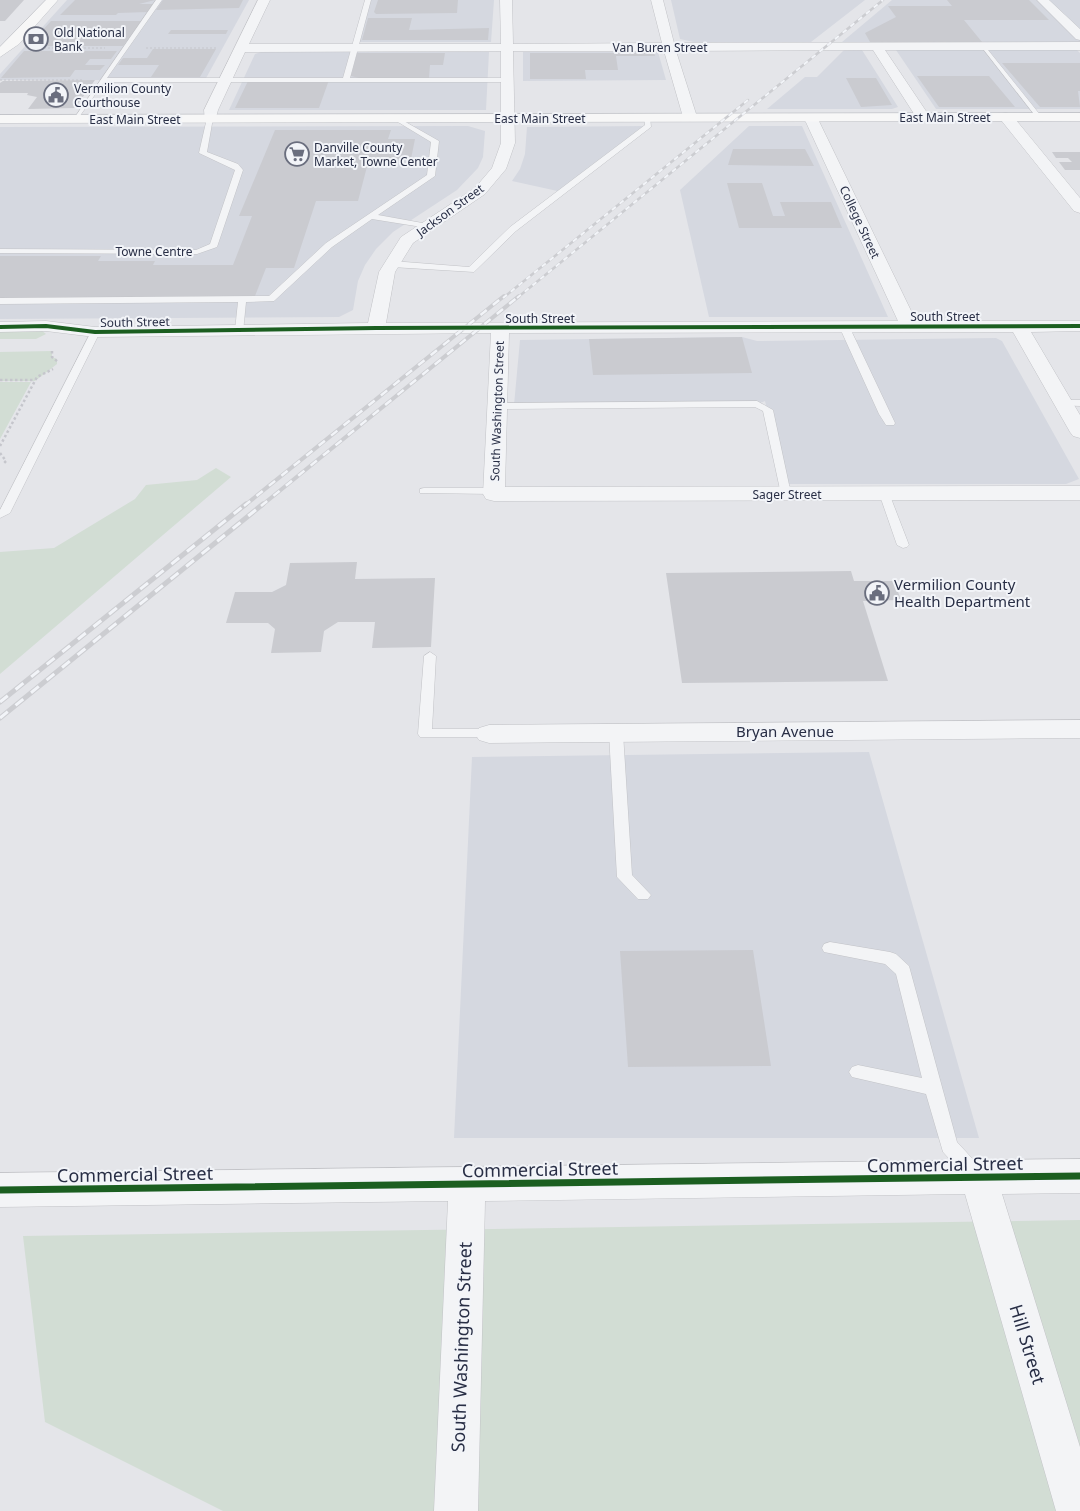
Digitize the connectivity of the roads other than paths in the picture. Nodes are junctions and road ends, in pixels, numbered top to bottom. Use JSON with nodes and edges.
{"nodes":[{"id":1,"x":52,"y":0,"type":"edge"},
{"id":2,"x":159,"y":0,"type":"edge"},
{"id":3,"x":264,"y":0,"type":"edge"},
{"id":4,"x":368,"y":0,"type":"edge"},
{"id":5,"x":506,"y":0,"type":"edge"},
{"id":6,"x":657,"y":0,"type":"edge"},
{"id":7,"x":1043,"y":0,"type":"edge"},
{"id":8,"x":1080,"y":36,"type":"edge"},
{"id":9,"x":877,"y":46,"type":"junction"},
{"id":10,"x":982,"y":46,"type":"junction"},
{"id":11,"x":1080,"y":46,"type":"edge"},
{"id":12,"x":355,"y":47,"type":"junction"},
{"id":13,"x":507,"y":47,"type":"junction"},
{"id":14,"x":669,"y":47,"type":"junction"},
{"id":15,"x":240,"y":48,"type":"junction"},
{"id":16,"x":0,"y":53,"type":"edge"},
{"id":17,"x":103,"y":80,"type":"junction"},
{"id":18,"x":225,"y":80,"type":"junction"},
{"id":19,"x":346,"y":80,"type":"junction"},
{"id":20,"x":506,"y":80,"type":"junction"},
{"id":21,"x":690,"y":117,"type":"junction"},
{"id":22,"x":923,"y":117,"type":"junction"},
{"id":23,"x":1006,"y":117,"type":"junction"},
{"id":24,"x":1039,"y":117,"type":"junction"},
{"id":25,"x":1080,"y":117,"type":"edge"},
{"id":26,"x":210,"y":118,"type":"junction"},
{"id":27,"x":394,"y":118,"type":"junction"},
{"id":28,"x":506,"y":118,"type":"junction"},
{"id":29,"x":647,"y":118,"type":"junction"},
{"id":30,"x":811,"y":118,"type":"junction"},
{"id":31,"x":0,"y":119,"type":"edge"},
{"id":32,"x":75,"y":119,"type":"junction"},
{"id":33,"x":1080,"y":208,"type":"edge"},
{"id":34,"x":372,"y":216,"type":"junction"},
{"id":35,"x":425,"y":226,"type":"junction"},
{"id":36,"x":0,"y":251,"type":"edge"},
{"id":37,"x":392,"y":264,"type":"junction"},
{"id":38,"x":0,"y":301,"type":"edge"},
{"id":39,"x":242,"y":301,"type":"junction"},
{"id":40,"x":844,"y":326,"type":"junction"},
{"id":41,"x":909,"y":326,"type":"junction"},
{"id":42,"x":1019,"y":326,"type":"junction"},
{"id":43,"x":1080,"y":326,"type":"edge"},
{"id":44,"x":0,"y":327,"type":"edge"},
{"id":45,"x":376,"y":328,"type":"junction"},
{"id":46,"x":500,"y":328,"type":"junction"},
{"id":47,"x":240,"y":330,"type":"junction"},
{"id":48,"x":95,"y":332,"type":"junction"},
{"id":49,"x":0,"y":343,"type":"edge"},
{"id":50,"x":1072,"y":403,"type":"edge"},
{"id":51,"x":497,"y":406,"type":"junction"},
{"id":52,"x":890,"y":423,"type":"dead end"},
{"id":53,"x":1080,"y":432,"type":"edge"},
{"id":54,"x":424,"y":491,"type":"dead end"},
{"id":55,"x":494,"y":493,"type":"junction"},
{"id":56,"x":884,"y":493,"type":"junction"},
{"id":57,"x":1080,"y":493,"type":"edge"},
{"id":58,"x":786,"y":494,"type":"junction"},
{"id":59,"x":0,"y":515,"type":"edge"},
{"id":60,"x":903,"y":545,"type":"dead end"},
{"id":61,"x":430,"y":656,"type":"dead end"},
{"id":62,"x":1080,"y":729,"type":"edge"},
{"id":63,"x":616,"y":733,"type":"junction"},
{"id":64,"x":489,"y":734,"type":"joint"},
{"id":65,"x":642,"y":895,"type":"dead end"},
{"id":66,"x":830,"y":948,"type":"dead end"},
{"id":67,"x":858,"y":1072,"type":"dead end"},
{"id":68,"x":932,"y":1088,"type":"junction"},
{"id":69,"x":1080,"y":1176,"type":"edge"},
{"id":70,"x":978,"y":1177,"type":"junction"},
{"id":71,"x":466,"y":1184,"type":"junction"},
{"id":72,"x":0,"y":1190,"type":"edge"},
{"id":73,"x":456,"y":1511,"type":"edge"},
{"id":74,"x":1078,"y":1511,"type":"edge"}],
"edges":[{"from":1,"to":16,"type":"main road"},
{"from":2,"to":17,"type":"lane"},
{"from":3,"to":15,"type":"street"},
{"from":4,"to":12,"type":"lane"},
{"from":5,"to":13,"type":"street","name":"Jackson Street"},
{"from":6,"to":14,"type":"street"},
{"from":7,"to":8,"type":"street"},
{"from":9,"to":10,"type":"street","name":"Van Buren Street"},
{"from":9,"to":14,"type":"street","name":"Van Buren Street"},
{"from":9,"to":22,"type":"street"},
{"from":10,"to":11,"type":"street","name":"Van Buren Street"},
{"from":10,"to":24,"type":"lane"},
{"from":12,"to":13,"type":"street","name":"Van Buren Street"},
{"from":12,"to":15,"type":"street","name":"Van Buren Street"},
{"from":12,"to":19,"type":"lane"},
{"from":13,"to":14,"type":"street","name":"Van Buren Street"},
{"from":13,"to":20,"type":"street","name":"Jackson Street"},
{"from":14,"to":21,"type":"street"},
{"from":15,"to":18,"type":"street"},
{"from":17,"to":18,"type":"lane"},
{"from":17,"to":32,"type":"lane"},
{"from":18,"to":19,"type":"lane"},
{"from":18,"to":26,"type":"street"},
{"from":19,"to":20,"type":"lane"},
{"from":20,"to":28,"type":"street","name":"Jackson Street"},
{"from":21,"to":29,"type":"main road","name":"East Main Street"},
{"from":21,"to":30,"type":"main road","name":"East Main Street"},
{"from":22,"to":23,"type":"main road","name":"East Main Street"},
{"from":22,"to":30,"type":"main road","name":"East Main Street"},
{"from":23,"to":24,"type":"main road","name":"East Main Street"},
{"from":23,"to":33,"type":"street"},
{"from":24,"to":25,"type":"main road","name":"East Main Street"},
{"from":26,"to":27,"type":"main road","name":"East Main Street"},
{"from":26,"to":32,"type":"main road","name":"East Main Street"},
{"from":26,"to":36,"type":"lane","name":"Towne Centre"},
{"from":27,"to":28,"type":"main road","name":"East Main Street"},
{"from":27,"to":34,"type":"lane"},
{"from":28,"to":29,"type":"main road","name":"East Main Street"},
{"from":28,"to":35,"type":"street","name":"Jackson Street"},
{"from":29,"to":37,"type":"lane"},
{"from":30,"to":41,"type":"street","name":"College Street"},
{"from":31,"to":32,"type":"main road","name":"East Main Street"},
{"from":34,"to":35,"type":"lane"},
{"from":34,"to":39,"type":"lane"},
{"from":35,"to":37,"type":"street","name":"Jackson Street"},
{"from":37,"to":45,"type":"street","name":"Jackson Street"},
{"from":38,"to":39,"type":"lane"},
{"from":39,"to":47,"type":"lane"},
{"from":40,"to":41,"type":"street","name":"South Street"},
{"from":40,"to":46,"type":"street","name":"South Street"},
{"from":40,"to":52,"type":"lane"},
{"from":41,"to":42,"type":"street","name":"South Street"},
{"from":42,"to":43,"type":"street","name":"South Street"},
{"from":42,"to":50,"type":"street"},
{"from":44,"to":48,"type":"street","name":"South Street"},
{"from":45,"to":46,"type":"street","name":"South Street"},
{"from":45,"to":47,"type":"street","name":"South Street"},
{"from":46,"to":51,"type":"street","name":"South Washington Street"},
{"from":47,"to":48,"type":"street","name":"South Street"},
{"from":48,"to":49,"type":"street","name":"South Street"},
{"from":48,"to":59,"type":"lane"},
{"from":50,"to":53,"type":"street"},
{"from":51,"to":55,"type":"street","name":"South Washington Street"},
{"from":51,"to":58,"type":"lane"},
{"from":54,"to":55,"type":"lane"},
{"from":55,"to":58,"type":"street","name":"Sager Street"},
{"from":56,"to":57,"type":"street","name":"Sager Street"},
{"from":56,"to":58,"type":"street","name":"Sager Street"},
{"from":56,"to":60,"type":"lane"},
{"from":61,"to":64,"type":"lane"},
{"from":62,"to":63,"type":"street","name":"Bryan Avenue"},
{"from":63,"to":64,"type":"street","name":"Bryan Avenue"},
{"from":63,"to":65,"type":"lane"},
{"from":66,"to":68,"type":"lane"},
{"from":67,"to":68,"type":"lane"},
{"from":68,"to":70,"type":"lane"},
{"from":69,"to":70,"type":"street","name":"Commercial Street"},
{"from":70,"to":71,"type":"street","name":"Commercial Street"},
{"from":70,"to":74,"type":"street","name":"Hill Street"},
{"from":71,"to":72,"type":"street","name":"Commercial Street"},
{"from":71,"to":73,"type":"street","name":"South Washington Street"}]}
